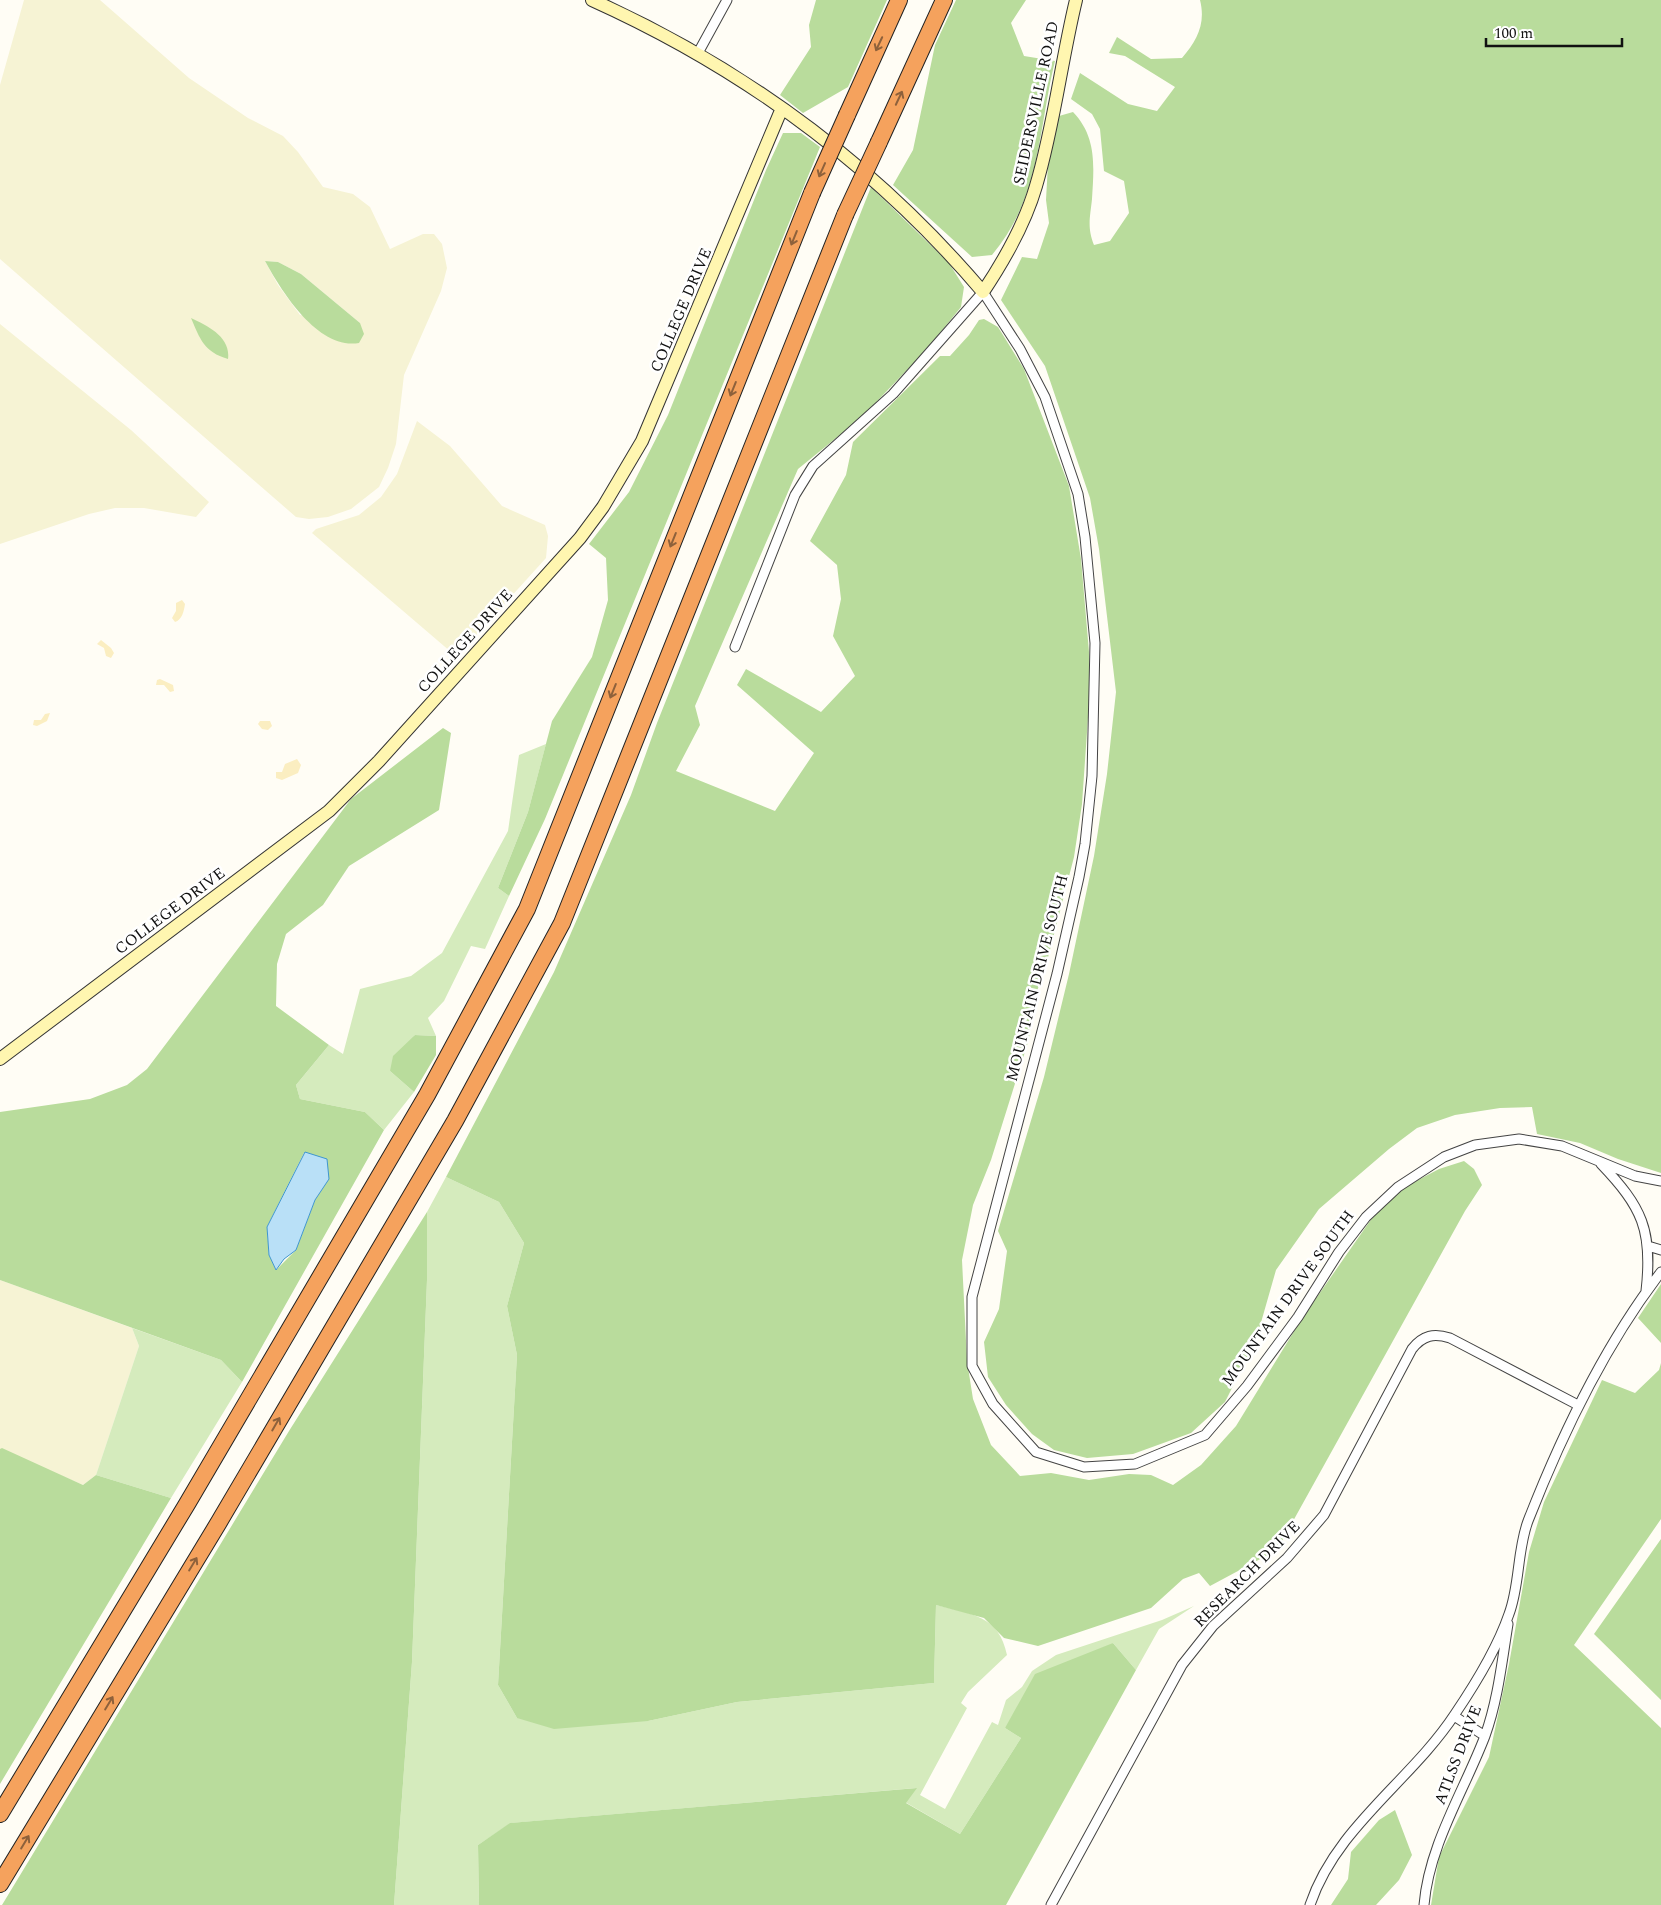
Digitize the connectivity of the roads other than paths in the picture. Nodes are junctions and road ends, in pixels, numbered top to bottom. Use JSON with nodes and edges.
{"nodes":[{"id":1,"x":592,"y":0,"type":"edge"},
{"id":2,"x":727,"y":0,"type":"edge"},
{"id":3,"x":899,"y":0,"type":"edge"},
{"id":4,"x":944,"y":0,"type":"edge"},
{"id":5,"x":1076,"y":0,"type":"edge"},
{"id":6,"x":698,"y":53,"type":"junction"},
{"id":7,"x":782,"y":108,"type":"junction"},
{"id":8,"x":983,"y":292,"type":"junction"},
{"id":9,"x":735,"y":648,"type":"dead end"},
{"id":10,"x":0,"y":1059,"type":"edge"},
{"id":11,"x":1598,"y":1161,"type":"junction"},
{"id":12,"x":1661,"y":1182,"type":"edge"},
{"id":13,"x":1648,"y":1246,"type":"junction"},
{"id":14,"x":1661,"y":1250,"type":"edge"},
{"id":15,"x":1661,"y":1272,"type":"edge"},
{"id":16,"x":1646,"y":1291,"type":"junction"},
{"id":17,"x":1578,"y":1405,"type":"junction"},
{"id":18,"x":1510,"y":1614,"type":"junction"},
{"id":19,"x":1454,"y":1716,"type":"junction"},
{"id":20,"x":1485,"y":1736,"type":"junction"},
{"id":21,"x":0,"y":1814,"type":"edge"},
{"id":22,"x":0,"y":1884,"type":"edge"},
{"id":23,"x":1051,"y":1905,"type":"edge"},
{"id":24,"x":1310,"y":1905,"type":"edge"},
{"id":25,"x":1424,"y":1905,"type":"edge"}],
"edges":[{"from":1,"to":6,"type":"street","name":"MOUNTAIN DRIVE SOUTH"},
{"from":2,"to":6,"type":"street"},
{"from":3,"to":21,"type":"highway","one_way":true,"bridge":true},
{"from":22,"to":4,"type":"highway","one_way":true,"bridge":true},
{"from":5,"to":8,"type":"street","name":"SEIDERSVILLE ROAD"},
{"from":6,"to":7,"type":"street","name":"MOUNTAIN DRIVE SOUTH"},
{"from":7,"to":8,"type":"street","name":"MOUNTAIN DRIVE SOUTH"},
{"from":7,"to":10,"type":"street","name":"COLLEGE DRIVE"},
{"from":8,"to":9,"type":"street"},
{"from":8,"to":11,"type":"street","name":"MOUNTAIN DRIVE SOUTH"},
{"from":11,"to":12,"type":"street","name":"MOUNTAIN DRIVE SOUTH"},
{"from":11,"to":13,"type":"street","name":"MOUNTAIN DRIVE SOUTH"},
{"from":13,"to":14,"type":"street"},
{"from":13,"to":16,"type":"street","name":"MOUNTAIN DRIVE SOUTH"},
{"from":15,"to":16,"type":"street"},
{"from":16,"to":17,"type":"street"},
{"from":17,"to":18,"type":"street"},
{"from":17,"to":23,"type":"street","name":"RESEARCH DRIVE"},
{"from":18,"to":19,"type":"street"},
{"from":18,"to":20,"type":"street","name":"ATLSS DRIVE"},
{"from":19,"to":20,"type":"street"},
{"from":19,"to":24,"type":"street"},
{"from":20,"to":25,"type":"street","name":"ATLSS DRIVE"}]}
